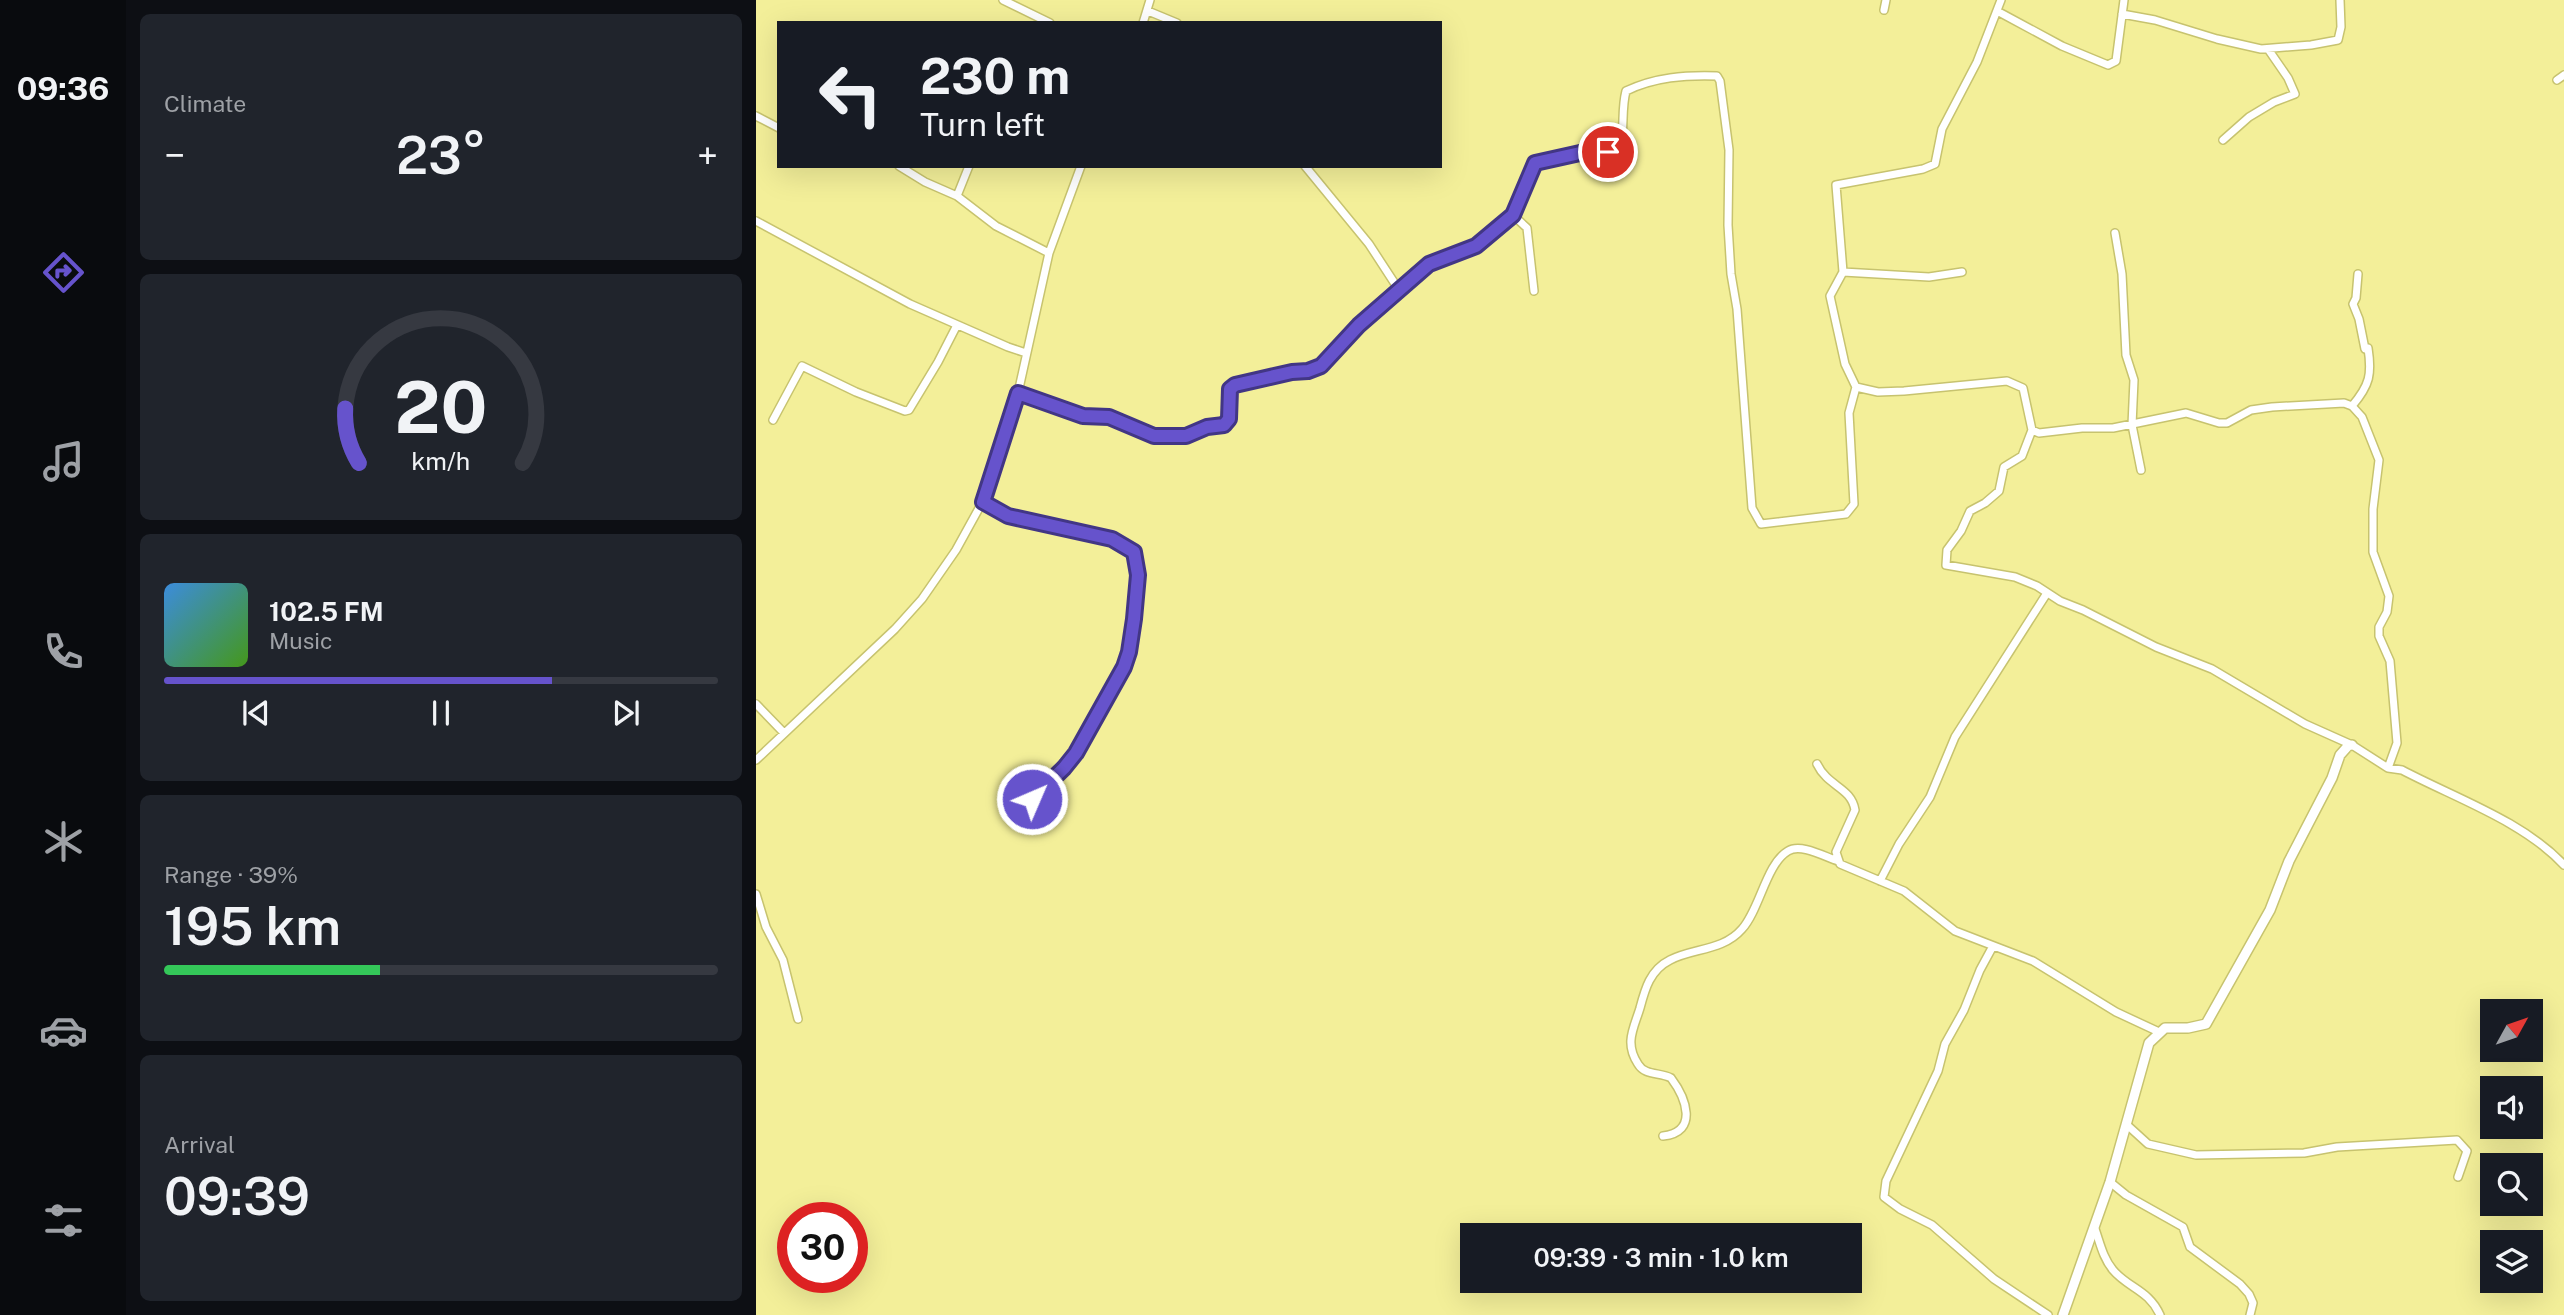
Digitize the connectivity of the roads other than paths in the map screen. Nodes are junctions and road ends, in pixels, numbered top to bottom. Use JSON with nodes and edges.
{"nodes":[{"id":1,"x":1003,"y":0,"type":"edge"},
{"id":2,"x":1150,"y":0,"type":"edge"},
{"id":3,"x":1886,"y":0,"type":"edge"},
{"id":4,"x":2001,"y":0,"type":"edge"},
{"id":5,"x":2124,"y":0,"type":"edge"},
{"id":6,"x":2340,"y":0,"type":"edge"},
{"id":7,"x":1884,"y":10,"type":"dead end"},
{"id":8,"x":1148,"y":11,"type":"junction"},
{"id":9,"x":1997,"y":11,"type":"junction"},
{"id":10,"x":2122,"y":14,"type":"junction"},
{"id":11,"x":1032,"y":19,"type":"edge"},
{"id":12,"x":1144,"y":21,"type":"edge"},
{"id":13,"x":1174,"y":21,"type":"edge"},
{"id":14,"x":2268,"y":49,"type":"junction"},
{"id":15,"x":2564,"y":75,"type":"edge"},
{"id":16,"x":2557,"y":80,"type":"dead end"},
{"id":17,"x":756,"y":116,"type":"edge"},
{"id":18,"x":777,"y":127,"type":"edge"},
{"id":19,"x":2223,"y":140,"type":"dead end"},
{"id":20,"x":902,"y":168,"type":"edge"},
{"id":21,"x":968,"y":168,"type":"edge"},
{"id":22,"x":1081,"y":168,"type":"edge"},
{"id":23,"x":1307,"y":168,"type":"edge"},
{"id":24,"x":957,"y":196,"type":"junction"},
{"id":25,"x":1513,"y":215,"type":"junction"},
{"id":26,"x":756,"y":221,"type":"edge"},
{"id":27,"x":2115,"y":233,"type":"dead end"},
{"id":28,"x":1049,"y":253,"type":"junction"},
{"id":29,"x":1843,"y":272,"type":"junction"},
{"id":30,"x":1962,"y":272,"type":"dead end"},
{"id":31,"x":2358,"y":274,"type":"dead end"},
{"id":32,"x":1399,"y":289,"type":"junction"},
{"id":33,"x":1534,"y":291,"type":"dead end"},
{"id":34,"x":957,"y":325,"type":"junction"},
{"id":35,"x":1026,"y":353,"type":"junction"},
{"id":36,"x":1856,"y":387,"type":"junction"},
{"id":37,"x":1018,"y":393,"type":"junction"},
{"id":38,"x":2352,"y":406,"type":"junction"},
{"id":39,"x":773,"y":420,"type":"dead end"},
{"id":40,"x":2132,"y":425,"type":"junction"},
{"id":41,"x":2032,"y":430,"type":"junction"},
{"id":42,"x":2141,"y":470,"type":"dead end"},
{"id":43,"x":983,"y":502,"type":"junction"},
{"id":44,"x":2047,"y":593,"type":"junction"},
{"id":45,"x":756,"y":704,"type":"edge"},
{"id":46,"x":784,"y":733,"type":"junction"},
{"id":47,"x":2352,"y":745,"type":"junction"},
{"id":48,"x":756,"y":760,"type":"edge"},
{"id":49,"x":1817,"y":764,"type":"dead end"},
{"id":50,"x":2388,"y":768,"type":"junction"},
{"id":51,"x":1032,"y":799,"type":"dead end"},
{"id":52,"x":1838,"y":862,"type":"junction"},
{"id":53,"x":2564,"y":865,"type":"edge"},
{"id":54,"x":1880,"y":881,"type":"junction"},
{"id":55,"x":756,"y":894,"type":"edge"},
{"id":56,"x":1993,"y":946,"type":"junction"},
{"id":57,"x":798,"y":1019,"type":"dead end"},
{"id":58,"x":2159,"y":1032,"type":"junction"},
{"id":59,"x":2126,"y":1125,"type":"junction"},
{"id":60,"x":1663,"y":1136,"type":"dead end"},
{"id":61,"x":2458,"y":1177,"type":"dead end"},
{"id":62,"x":2110,"y":1182,"type":"junction"},
{"id":63,"x":2095,"y":1229,"type":"junction"},
{"id":64,"x":2048,"y":1315,"type":"edge"},
{"id":65,"x":2063,"y":1315,"type":"edge"},
{"id":66,"x":2160,"y":1315,"type":"edge"},
{"id":67,"x":2250,"y":1315,"type":"edge"}],
"edges":[{"from":1,"to":11,"type":"street"},
{"from":2,"to":8,"type":"street"},
{"from":3,"to":7,"type":"street"},
{"from":4,"to":9,"type":"street"},
{"from":5,"to":10,"type":"street"},
{"from":6,"to":14,"type":"street"},
{"from":8,"to":12,"type":"street"},
{"from":8,"to":13,"type":"street"},
{"from":9,"to":10,"type":"street"},
{"from":9,"to":29,"type":"street"},
{"from":10,"to":14,"type":"street"},
{"from":14,"to":19,"type":"street"},
{"from":15,"to":16,"type":"street"},
{"from":17,"to":18,"type":"street"},
{"from":20,"to":24,"type":"street"},
{"from":21,"to":24,"type":"street"},
{"from":22,"to":28,"type":"street"},
{"from":23,"to":32,"type":"street"},
{"from":24,"to":28,"type":"street"},
{"from":25,"to":32,"type":"street"},
{"from":25,"to":33,"type":"street"},
{"from":25,"to":36,"type":"street"},
{"from":26,"to":34,"type":"street"},
{"from":27,"to":40,"type":"street"},
{"from":28,"to":35,"type":"street"},
{"from":29,"to":30,"type":"street"},
{"from":29,"to":36,"type":"street"},
{"from":31,"to":38,"type":"street"},
{"from":32,"to":37,"type":"street"},
{"from":34,"to":35,"type":"street"},
{"from":34,"to":39,"type":"street"},
{"from":35,"to":37,"type":"street"},
{"from":36,"to":41,"type":"street"},
{"from":37,"to":43,"type":"street"},
{"from":38,"to":40,"type":"street"},
{"from":38,"to":50,"type":"street"},
{"from":40,"to":41,"type":"street"},
{"from":40,"to":42,"type":"street"},
{"from":41,"to":44,"type":"street"},
{"from":43,"to":46,"type":"street"},
{"from":43,"to":51,"type":"street"},
{"from":44,"to":47,"type":"street"},
{"from":44,"to":54,"type":"street"},
{"from":45,"to":46,"type":"street"},
{"from":46,"to":48,"type":"street"},
{"from":47,"to":50,"type":"street"},
{"from":47,"to":58,"type":"street"},
{"from":49,"to":52,"type":"street"},
{"from":50,"to":53,"type":"street"},
{"from":52,"to":54,"type":"street"},
{"from":52,"to":60,"type":"street"},
{"from":54,"to":56,"type":"street"},
{"from":55,"to":57,"type":"street"},
{"from":56,"to":58,"type":"street"},
{"from":56,"to":64,"type":"street"},
{"from":58,"to":59,"type":"street"},
{"from":59,"to":61,"type":"street"},
{"from":59,"to":62,"type":"street"},
{"from":62,"to":63,"type":"street"},
{"from":62,"to":67,"type":"street"},
{"from":63,"to":65,"type":"street"},
{"from":63,"to":66,"type":"street"}]}
